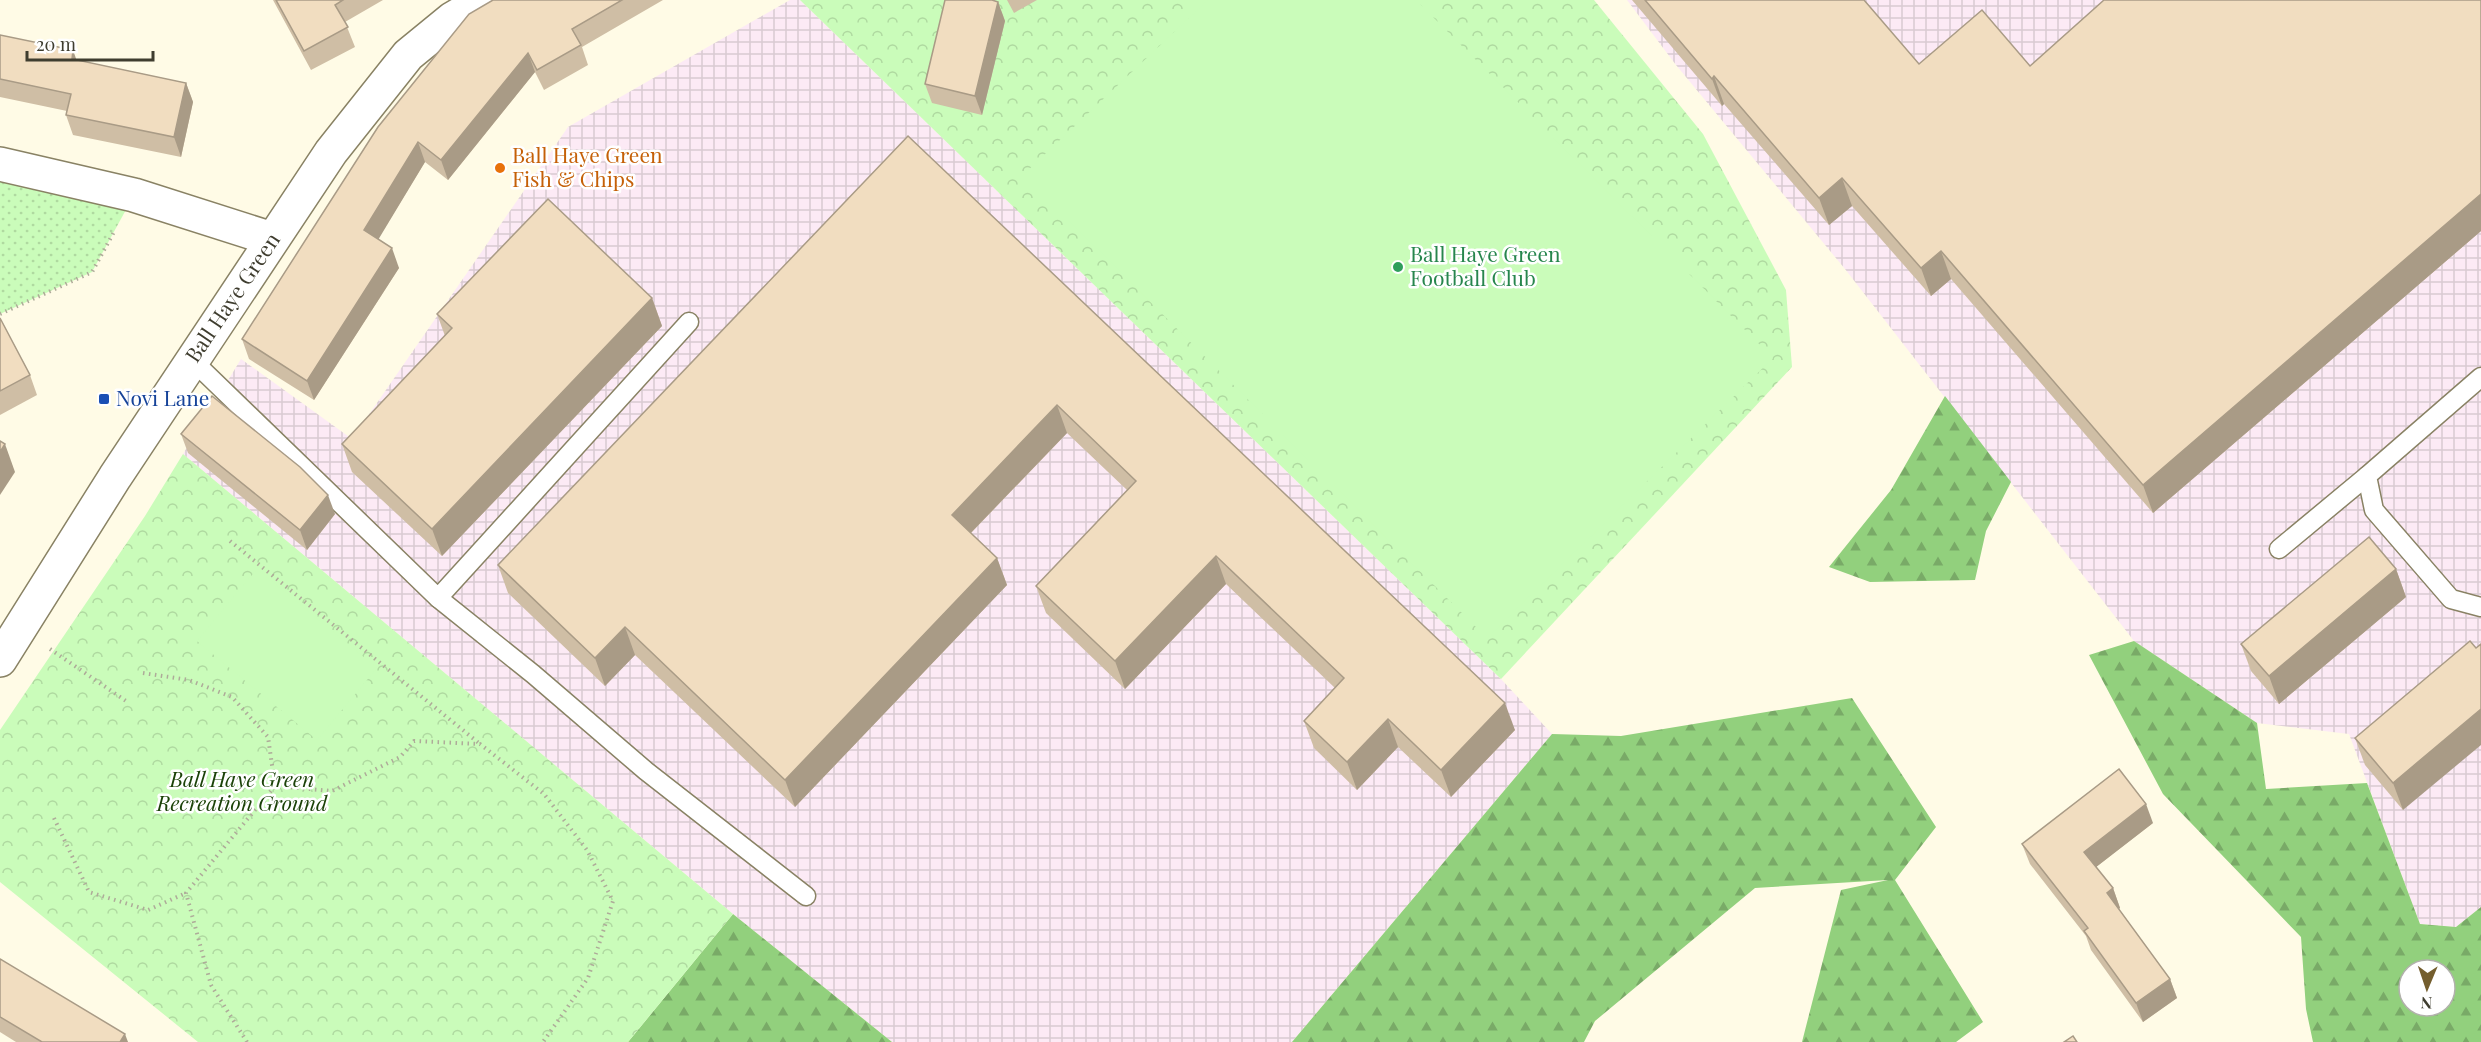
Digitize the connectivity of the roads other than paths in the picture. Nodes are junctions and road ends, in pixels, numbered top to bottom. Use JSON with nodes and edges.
{"nodes":[{"id":1,"x":484,"y":0,"type":"edge"},
{"id":2,"x":0,"y":164,"type":"edge"},
{"id":3,"x":272,"y":239,"type":"junction"},
{"id":4,"x":689,"y":322,"type":"dead end"},
{"id":5,"x":192,"y":360,"type":"junction"},
{"id":6,"x":2481,"y":377,"type":"edge"},
{"id":7,"x":2367,"y":476,"type":"junction"},
{"id":8,"x":2279,"y":549,"type":"dead end"},
{"id":9,"x":438,"y":598,"type":"junction"},
{"id":10,"x":2481,"y":607,"type":"edge"},
{"id":11,"x":0,"y":660,"type":"edge"},
{"id":12,"x":806,"y":896,"type":"dead end"}],
"edges":[{"from":1,"to":3,"type":"street","name":"Ball Haye Green"},
{"from":2,"to":3,"type":"street"},
{"from":3,"to":5,"type":"street","name":"Ball Haye Green"},
{"from":4,"to":9,"type":"lane"},
{"from":5,"to":9,"type":"lane"},
{"from":5,"to":11,"type":"street","name":"Ball Haye Green"},
{"from":6,"to":7,"type":"lane"},
{"from":7,"to":8,"type":"lane"},
{"from":7,"to":10,"type":"lane"},
{"from":9,"to":12,"type":"lane"}]}
